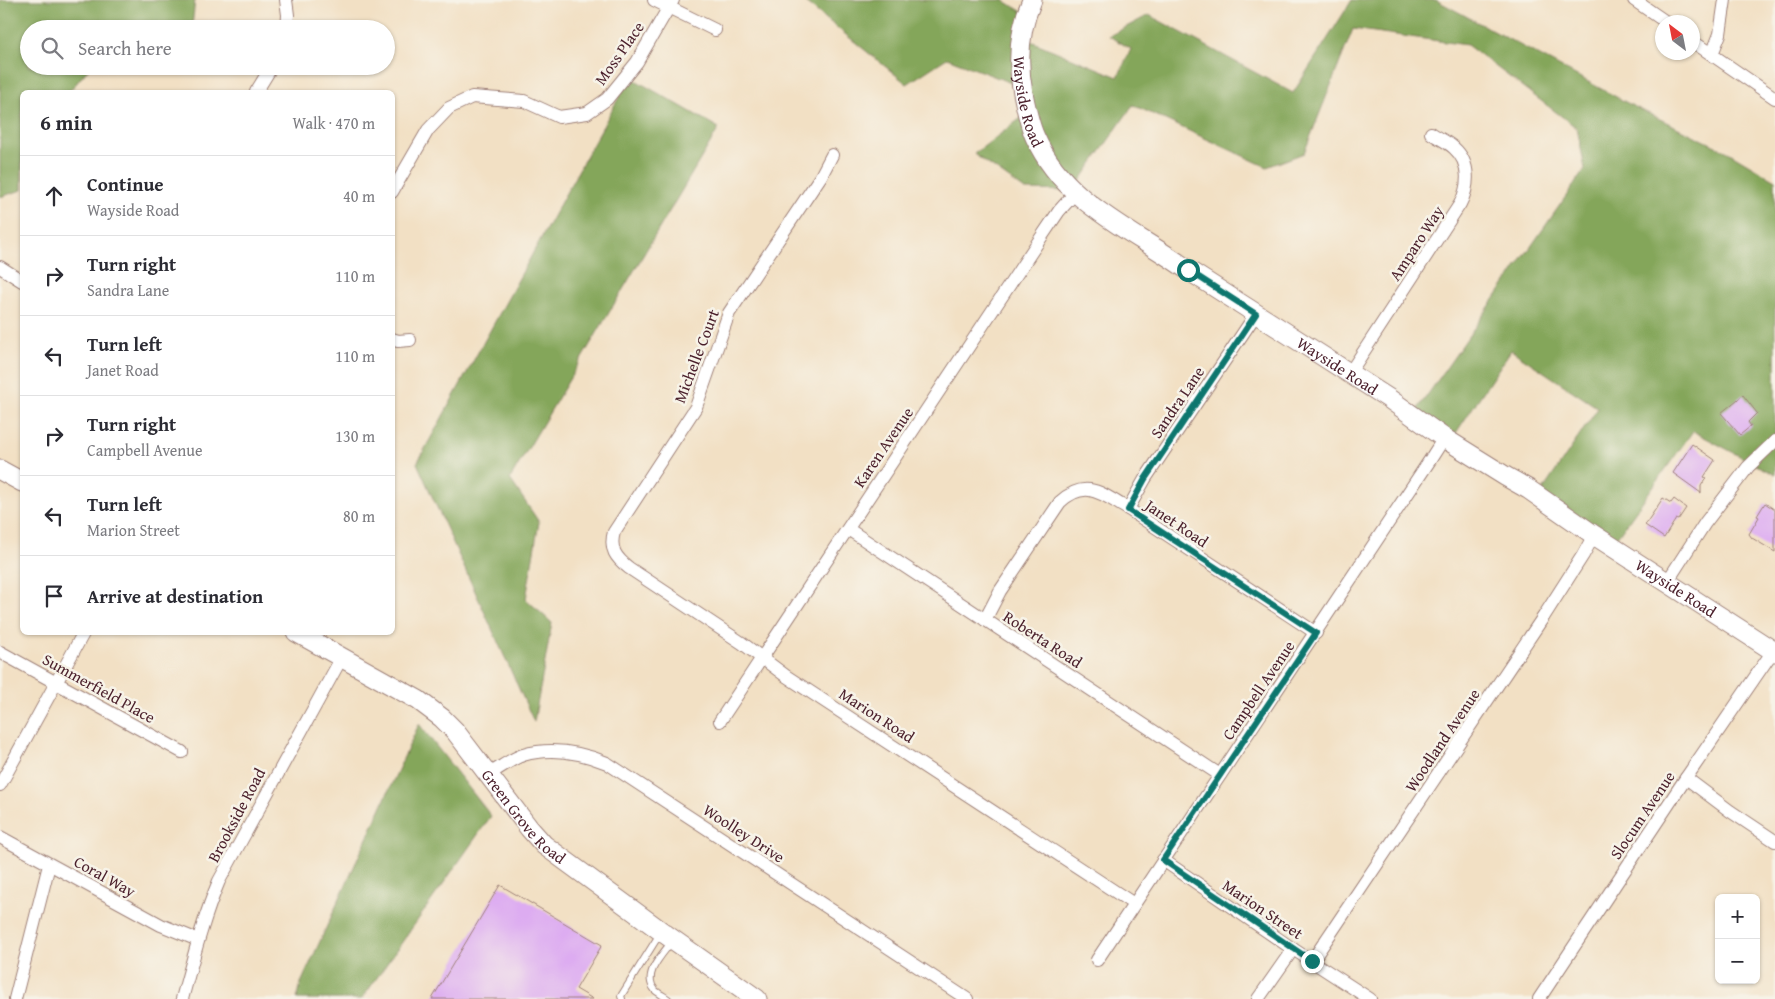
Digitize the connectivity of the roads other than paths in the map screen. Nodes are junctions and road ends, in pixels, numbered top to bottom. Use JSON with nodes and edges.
{"nodes":[{"id":1,"x":286,"y":0,"type":"edge"},
{"id":2,"x":654,"y":0,"type":"edge"},
{"id":3,"x":1032,"y":0,"type":"edge"},
{"id":4,"x":1634,"y":0,"type":"edge"},
{"id":5,"x":1725,"y":0,"type":"edge"},
{"id":6,"x":671,"y":4,"type":"edge"},
{"id":7,"x":1656,"y":15,"type":"edge"},
{"id":8,"x":288,"y":20,"type":"edge"},
{"id":9,"x":715,"y":30,"type":"dead end"},
{"id":10,"x":1700,"y":46,"type":"edge"},
{"id":11,"x":1712,"y":54,"type":"junction"},
{"id":12,"x":266,"y":75,"type":"edge"},
{"id":13,"x":257,"y":90,"type":"edge"},
{"id":14,"x":1775,"y":98,"type":"edge"},
{"id":15,"x":1431,"y":133,"type":"dead end"},
{"id":16,"x":832,"y":156,"type":"dead end"},
{"id":17,"x":395,"y":187,"type":"edge"},
{"id":18,"x":1075,"y":193,"type":"junction"},
{"id":19,"x":0,"y":267,"type":"edge"},
{"id":20,"x":20,"y":280,"type":"edge"},
{"id":21,"x":1256,"y":314,"type":"junction"},
{"id":22,"x":395,"y":340,"type":"edge"},
{"id":23,"x":410,"y":340,"type":"dead end"},
{"id":24,"x":1349,"y":374,"type":"junction"},
{"id":25,"x":1444,"y":438,"type":"junction"},
{"id":26,"x":1775,"y":441,"type":"edge"},
{"id":27,"x":0,"y":470,"type":"edge"},
{"id":28,"x":20,"y":481,"type":"edge"},
{"id":29,"x":1128,"y":510,"type":"junction"},
{"id":30,"x":848,"y":529,"type":"junction"},
{"id":31,"x":1594,"y":535,"type":"junction"},
{"id":32,"x":612,"y":545,"type":"joint"},
{"id":33,"x":1667,"y":582,"type":"junction"},
{"id":34,"x":985,"y":620,"type":"junction"},
{"id":35,"x":1316,"y":633,"type":"junction"},
{"id":36,"x":82,"y":635,"type":"edge"},
{"id":37,"x":302,"y":635,"type":"edge"},
{"id":38,"x":0,"y":652,"type":"edge"},
{"id":39,"x":1774,"y":652,"type":"edge"},
{"id":40,"x":342,"y":657,"type":"junction"},
{"id":41,"x":762,"y":658,"type":"junction"},
{"id":42,"x":57,"y":683,"type":"junction"},
{"id":43,"x":720,"y":721,"type":"dead end"},
{"id":44,"x":182,"y":752,"type":"dead end"},
{"id":45,"x":489,"y":774,"type":"junction"},
{"id":46,"x":1220,"y":775,"type":"junction"},
{"id":47,"x":1686,"y":778,"type":"junction"},
{"id":48,"x":0,"y":785,"type":"edge"},
{"id":49,"x":0,"y":836,"type":"edge"},
{"id":50,"x":1775,"y":841,"type":"edge"},
{"id":51,"x":1163,"y":860,"type":"junction"},
{"id":52,"x":49,"y":865,"type":"junction"},
{"id":53,"x":1134,"y":904,"type":"junction"},
{"id":54,"x":667,"y":935,"type":"junction"},
{"id":55,"x":198,"y":940,"type":"junction"},
{"id":56,"x":1293,"y":949,"type":"junction"},
{"id":57,"x":1097,"y":960,"type":"dead end"},
{"id":58,"x":1312,"y":961,"type":"junction"},
{"id":59,"x":15,"y":999,"type":"edge"},
{"id":60,"x":182,"y":999,"type":"edge"},
{"id":61,"x":622,"y":999,"type":"edge"},
{"id":62,"x":668,"y":999,"type":"edge"},
{"id":63,"x":757,"y":999,"type":"edge"},
{"id":64,"x":967,"y":999,"type":"edge"},
{"id":65,"x":1258,"y":999,"type":"edge"},
{"id":66,"x":1370,"y":999,"type":"edge"},
{"id":67,"x":1539,"y":999,"type":"edge"}],
"edges":[{"from":1,"to":8,"type":"street"},
{"from":2,"to":6,"type":"street"},
{"from":3,"to":18,"type":"street","name":"Wayside Road"},
{"from":4,"to":7,"type":"street"},
{"from":5,"to":11,"type":"street"},
{"from":6,"to":9,"type":"street"},
{"from":6,"to":17,"type":"street","name":"Moss Place"},
{"from":10,"to":11,"type":"street"},
{"from":11,"to":14,"type":"street"},
{"from":12,"to":13,"type":"street"},
{"from":15,"to":24,"type":"street","name":"Amparo Way"},
{"from":16,"to":32,"type":"street","name":"Michelle Court"},
{"from":18,"to":21,"type":"street","name":"Wayside Road"},
{"from":18,"to":30,"type":"street","name":"Karen Avenue"},
{"from":19,"to":20,"type":"street"},
{"from":21,"to":24,"type":"street","name":"Wayside Road"},
{"from":21,"to":29,"type":"street","name":"Sandra Lane"},
{"from":22,"to":23,"type":"street"},
{"from":24,"to":25,"type":"street","name":"Wayside Road"},
{"from":25,"to":31,"type":"street","name":"Wayside Road"},
{"from":25,"to":35,"type":"street","name":"Campbell Avenue"},
{"from":26,"to":33,"type":"street"},
{"from":27,"to":28,"type":"street"},
{"from":29,"to":34,"type":"street","name":"Janet Road"},
{"from":29,"to":35,"type":"street","name":"Janet Road"},
{"from":30,"to":34,"type":"street","name":"Roberta Road"},
{"from":30,"to":41,"type":"street","name":"Karen Avenue"},
{"from":31,"to":33,"type":"street","name":"Wayside Road"},
{"from":31,"to":58,"type":"street","name":"Woodland Avenue"},
{"from":32,"to":41,"type":"street","name":"Marion Road"},
{"from":33,"to":39,"type":"street","name":"Wayside Road"},
{"from":34,"to":46,"type":"street","name":"Roberta Road"},
{"from":35,"to":46,"type":"street","name":"Campbell Avenue"},
{"from":36,"to":42,"type":"street"},
{"from":37,"to":40,"type":"street","name":"Green Grove Road"},
{"from":38,"to":42,"type":"street","name":"Summerfield Place"},
{"from":39,"to":47,"type":"street","name":"Slocum Avenue"},
{"from":40,"to":45,"type":"street","name":"Green Grove Road"},
{"from":40,"to":55,"type":"street","name":"Brookside Road"},
{"from":41,"to":43,"type":"street","name":"Karen Avenue"},
{"from":41,"to":53,"type":"street","name":"Marion Road"},
{"from":42,"to":44,"type":"street","name":"Summerfield Place"},
{"from":42,"to":48,"type":"street"},
{"from":45,"to":54,"type":"street","name":"Green Grove Road"},
{"from":45,"to":64,"type":"street","name":"Woolley Drive"},
{"from":46,"to":51,"type":"street","name":"Campbell Avenue"},
{"from":47,"to":50,"type":"street"},
{"from":47,"to":67,"type":"street","name":"Slocum Avenue"},
{"from":49,"to":52,"type":"street","name":"Coral Way"},
{"from":51,"to":53,"type":"street","name":"Campbell Avenue"},
{"from":51,"to":56,"type":"street","name":"Marion Street"},
{"from":52,"to":55,"type":"street","name":"Coral Way"},
{"from":52,"to":59,"type":"street"},
{"from":53,"to":57,"type":"street","name":"Campbell Avenue"},
{"from":54,"to":61,"type":"lane"},
{"from":54,"to":62,"type":"lane"},
{"from":54,"to":63,"type":"street","name":"Green Grove Road"},
{"from":55,"to":60,"type":"street","name":"Brookside Road"},
{"from":56,"to":58,"type":"street","name":"Marion Street"},
{"from":56,"to":65,"type":"street"},
{"from":58,"to":66,"type":"street","name":"Marion Street"}]}
